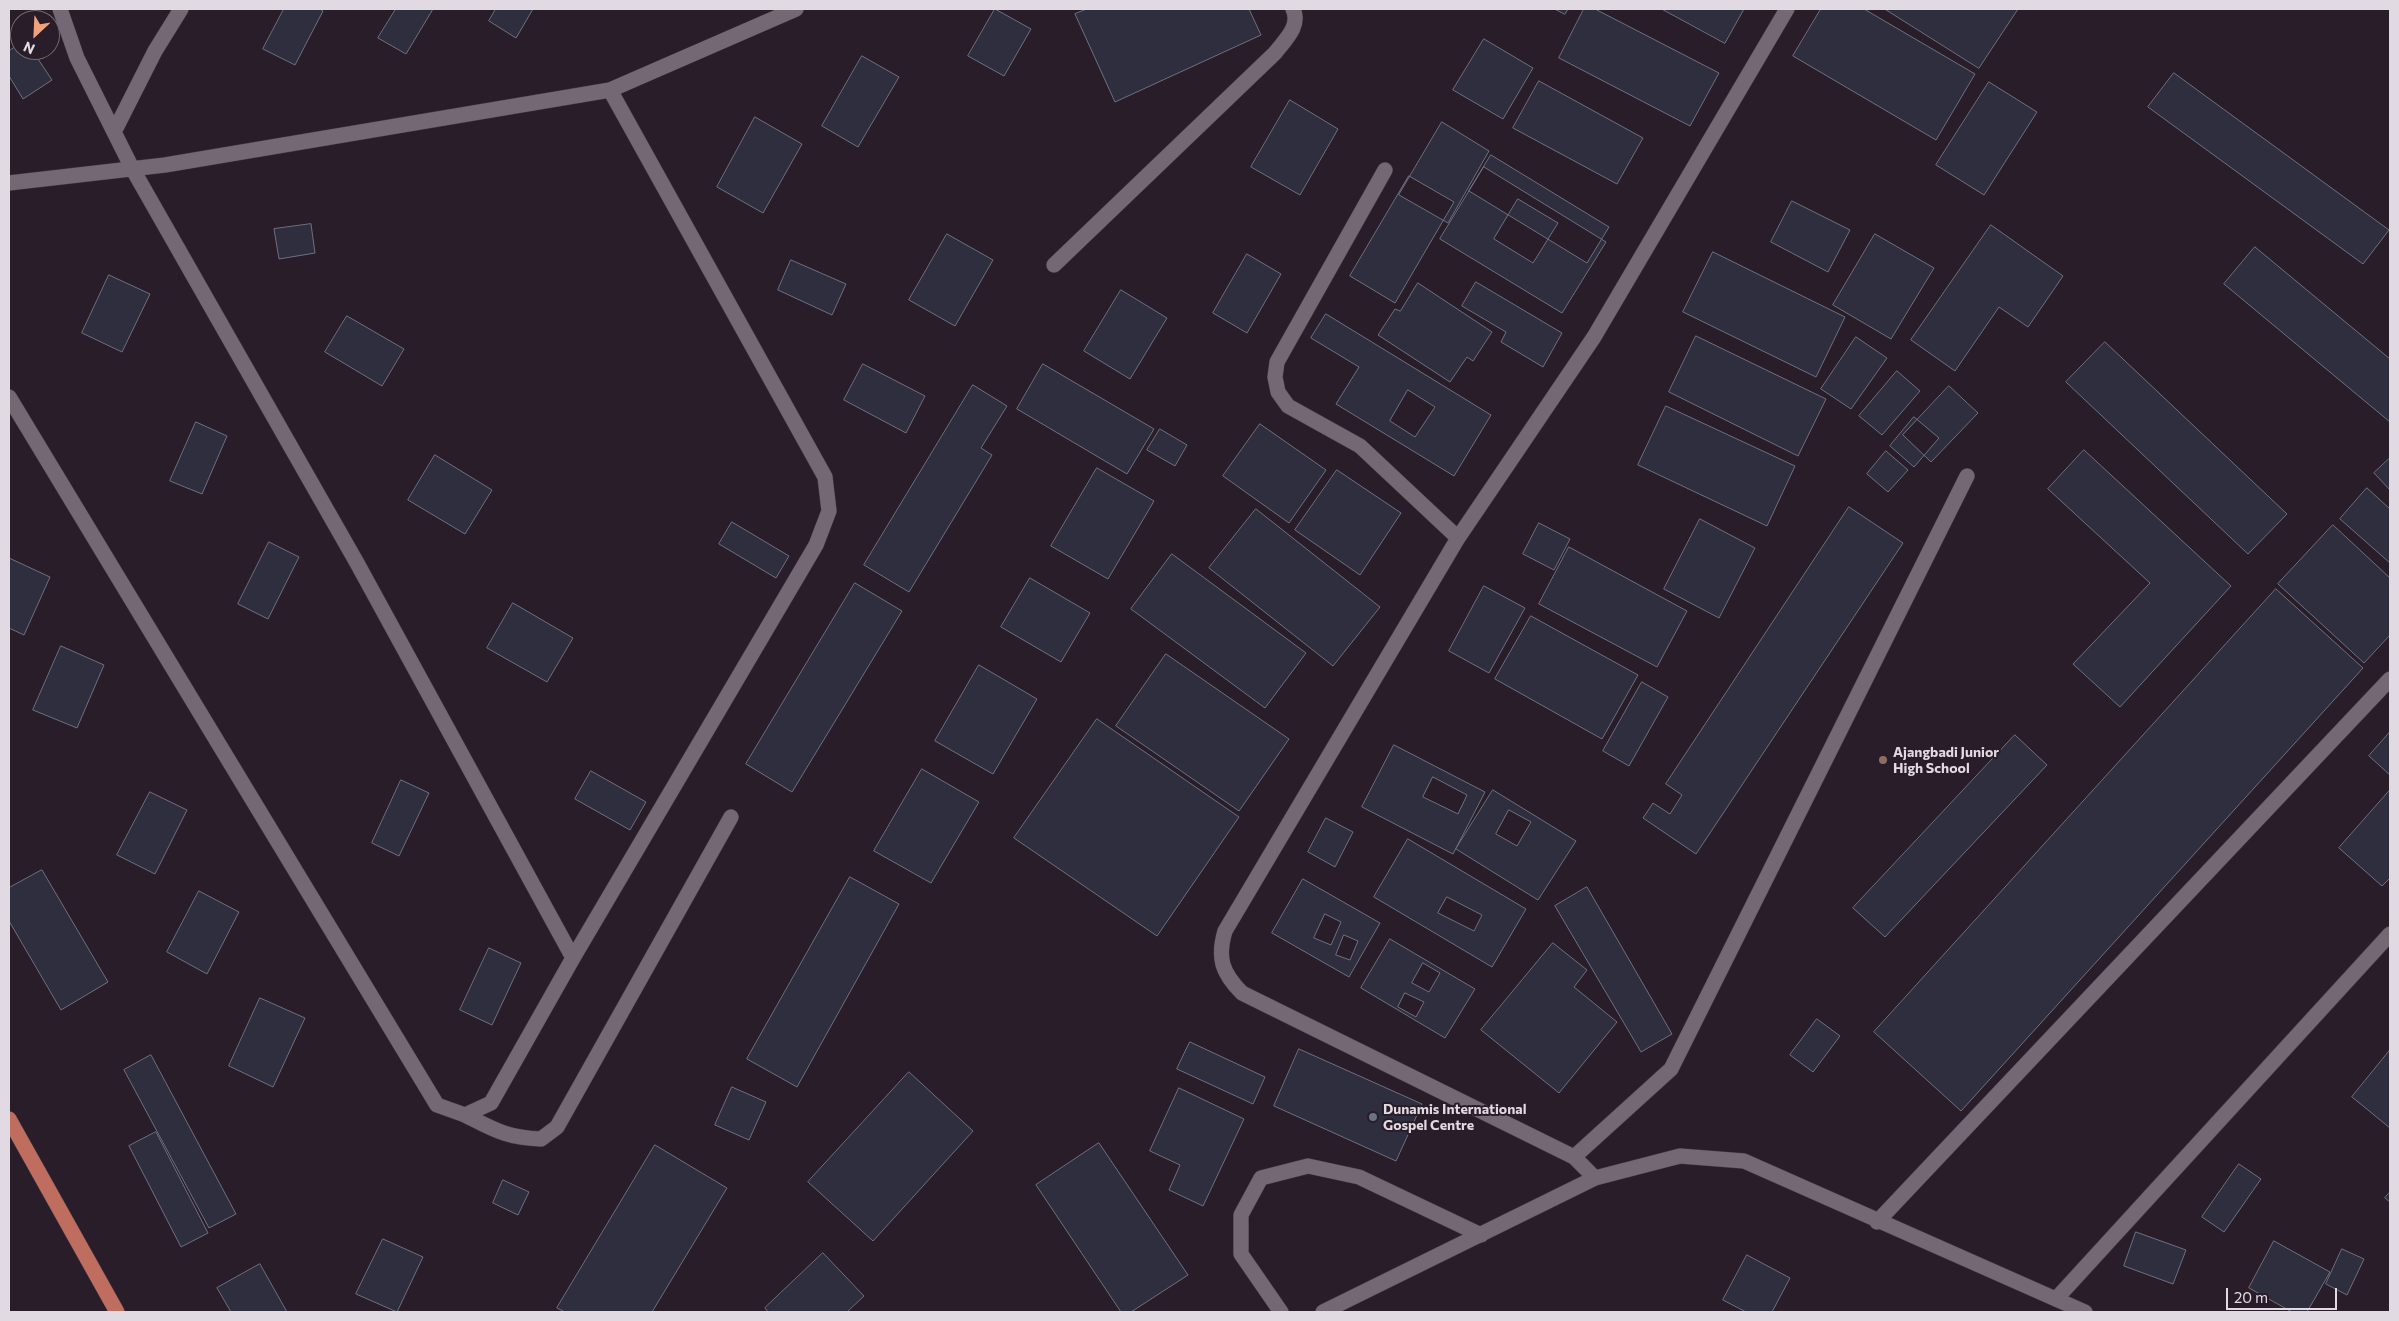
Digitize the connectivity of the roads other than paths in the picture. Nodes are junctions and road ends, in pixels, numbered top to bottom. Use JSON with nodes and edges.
{"nodes":[{"id":1,"x":60,"y":9,"type":"edge"},
{"id":2,"x":181,"y":9,"type":"edge"},
{"id":3,"x":796,"y":9,"type":"edge"},
{"id":4,"x":1293,"y":9,"type":"edge"},
{"id":5,"x":1787,"y":9,"type":"edge"},
{"id":6,"x":610,"y":90,"type":"junction"},
{"id":7,"x":114,"y":132,"type":"junction"},
{"id":8,"x":132,"y":168,"type":"junction"},
{"id":9,"x":1386,"y":170,"type":"dead end"},
{"id":10,"x":9,"y":183,"type":"edge"},
{"id":11,"x":1054,"y":265,"type":"dead end"},
{"id":12,"x":9,"y":397,"type":"edge"},
{"id":13,"x":1967,"y":476,"type":"dead end"},
{"id":14,"x":1458,"y":538,"type":"junction"},
{"id":15,"x":2390,"y":680,"type":"edge"},
{"id":16,"x":731,"y":817,"type":"dead end"},
{"id":17,"x":2390,"y":934,"type":"edge"},
{"id":18,"x":573,"y":958,"type":"junction"},
{"id":19,"x":465,"y":1115,"type":"junction"},
{"id":20,"x":9,"y":1119,"type":"edge"},
{"id":21,"x":1574,"y":1157,"type":"junction"},
{"id":22,"x":1595,"y":1178,"type":"junction"},
{"id":23,"x":1877,"y":1222,"type":"junction"},
{"id":24,"x":1481,"y":1235,"type":"junction"},
{"id":25,"x":2056,"y":1299,"type":"junction"},
{"id":26,"x":117,"y":1312,"type":"edge"},
{"id":27,"x":1281,"y":1312,"type":"edge"},
{"id":28,"x":1323,"y":1312,"type":"edge"},
{"id":29,"x":2085,"y":1312,"type":"edge"}],
"edges":[{"from":1,"to":7,"type":"street"},
{"from":2,"to":7,"type":"street"},
{"from":3,"to":6,"type":"street"},
{"from":4,"to":11,"type":"street"},
{"from":5,"to":14,"type":"street"},
{"from":6,"to":8,"type":"street"},
{"from":6,"to":18,"type":"street"},
{"from":7,"to":8,"type":"street"},
{"from":8,"to":10,"type":"street"},
{"from":8,"to":18,"type":"street"},
{"from":9,"to":14,"type":"street"},
{"from":12,"to":19,"type":"street"},
{"from":13,"to":21,"type":"street"},
{"from":14,"to":21,"type":"street"},
{"from":15,"to":23,"type":"street"},
{"from":16,"to":19,"type":"street"},
{"from":17,"to":25,"type":"street"},
{"from":18,"to":19,"type":"street"},
{"from":20,"to":26,"type":"main road"},
{"from":21,"to":22,"type":"street"},
{"from":22,"to":23,"type":"street"},
{"from":22,"to":24,"type":"street"},
{"from":23,"to":25,"type":"street"},
{"from":24,"to":27,"type":"street"},
{"from":24,"to":28,"type":"street"},
{"from":25,"to":29,"type":"street"}]}
